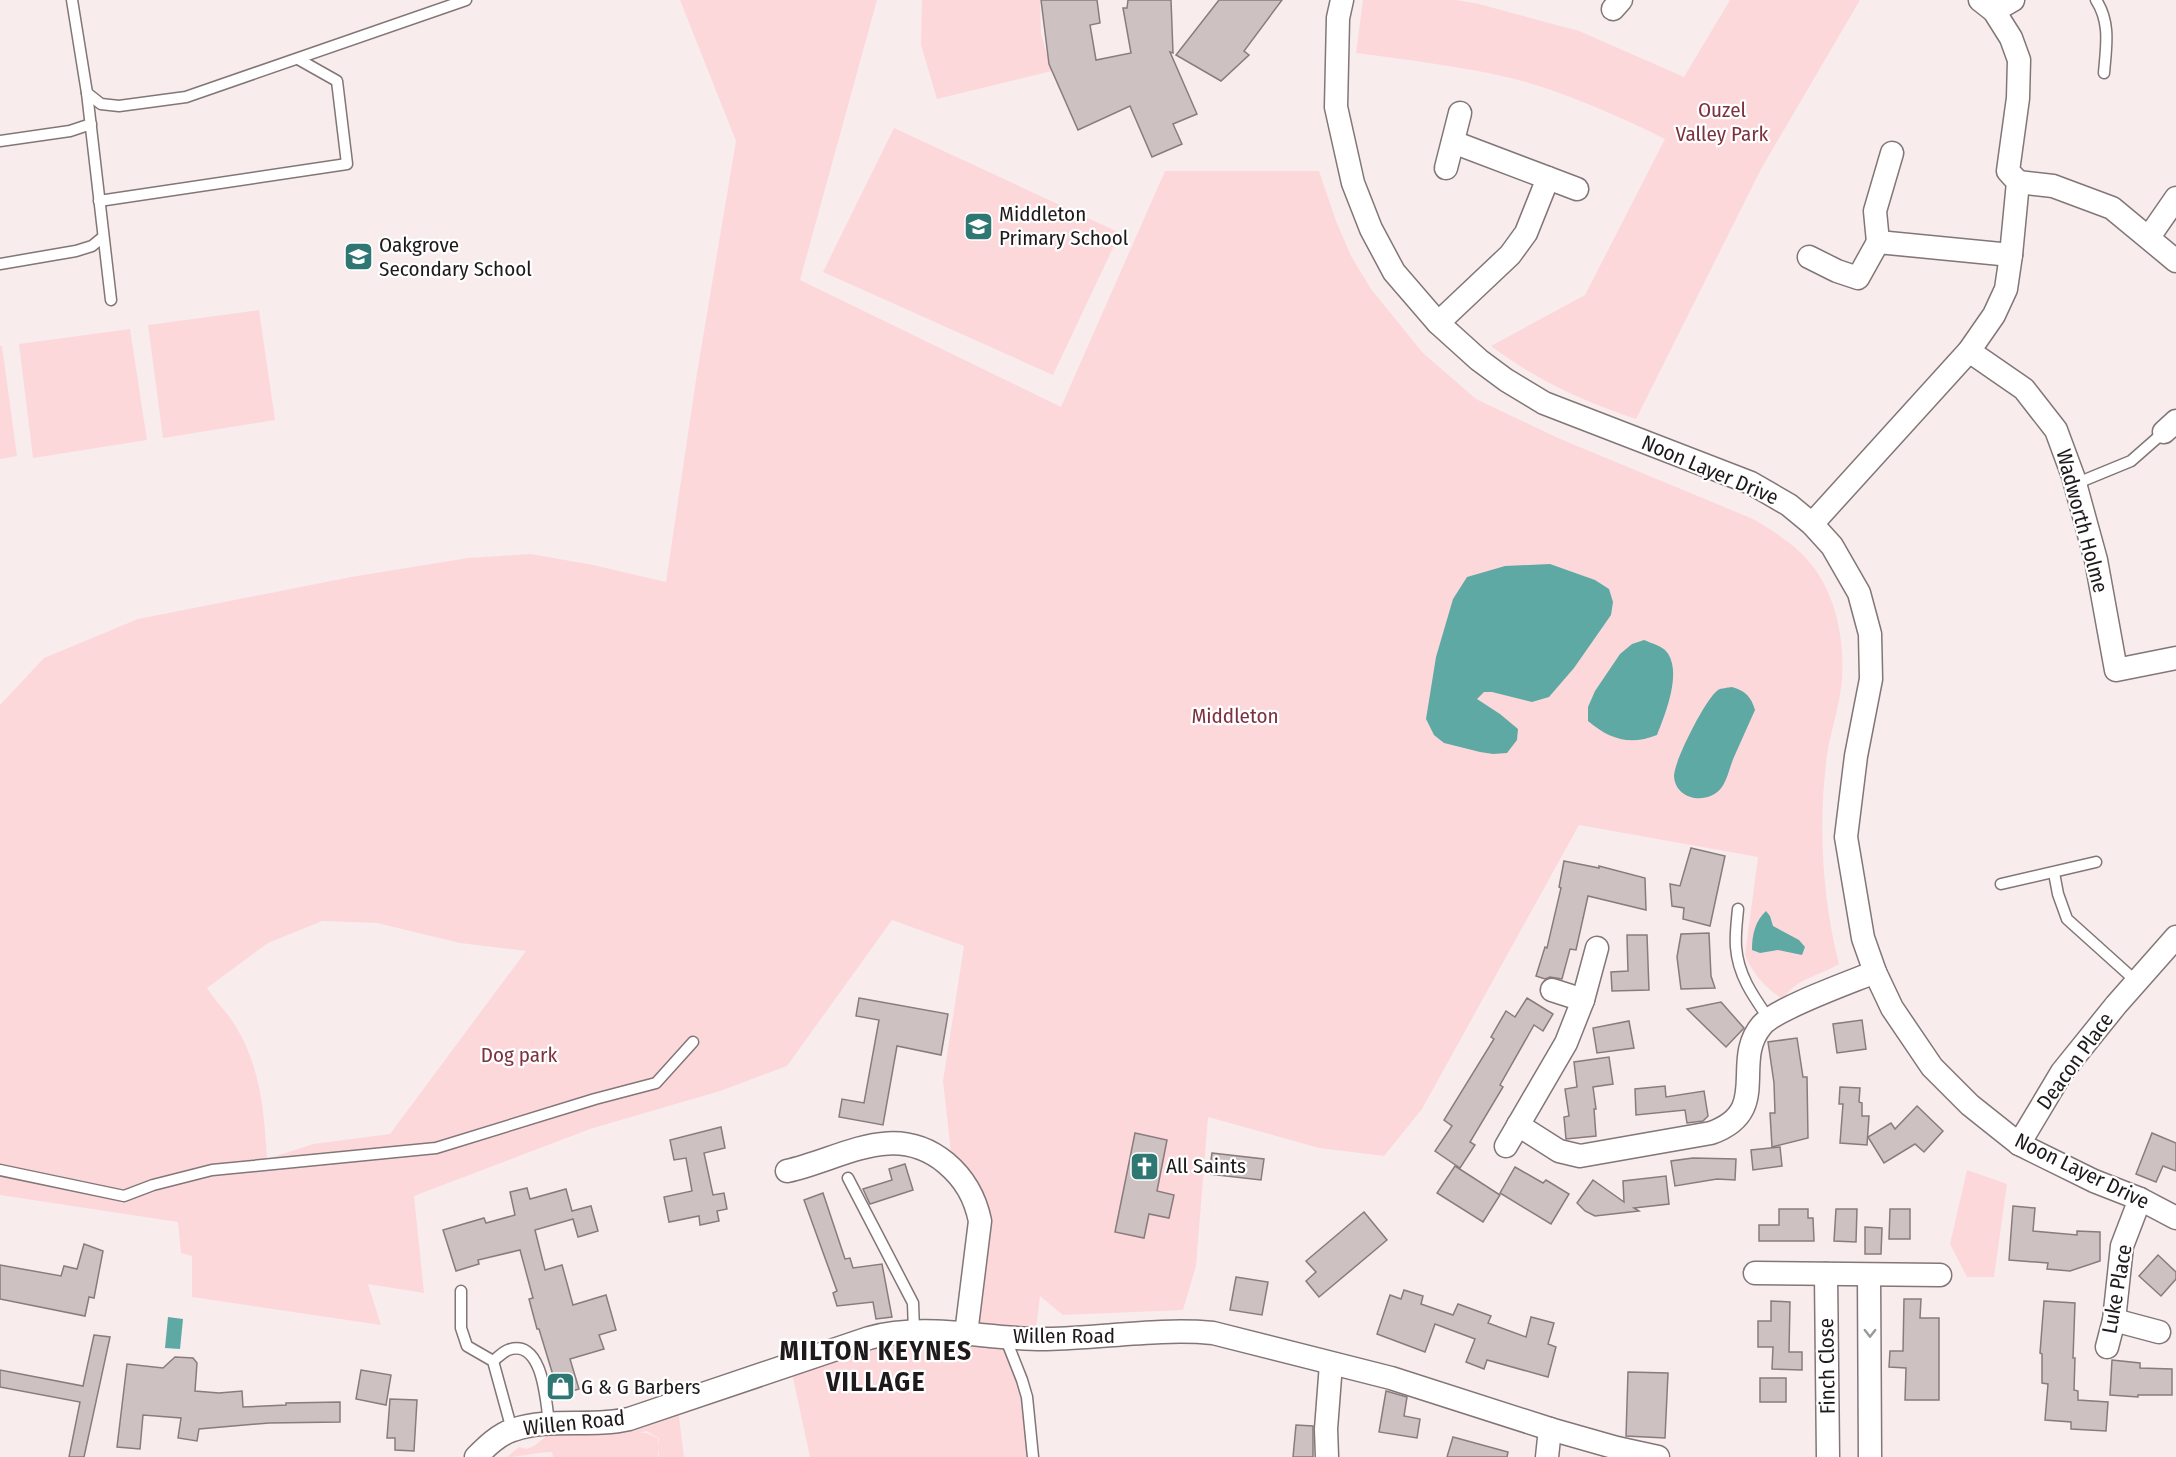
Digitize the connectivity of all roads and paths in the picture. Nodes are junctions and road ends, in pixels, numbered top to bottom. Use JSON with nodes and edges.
{"nodes":[{"id":1,"x":72,"y":0,"type":"edge"},
{"id":2,"x":466,"y":0,"type":"edge"},
{"id":3,"x":1342,"y":0,"type":"edge"},
{"id":4,"x":2096,"y":0,"type":"edge"},
{"id":5,"x":1996,"y":4,"type":"edge"},
{"id":6,"x":298,"y":59,"type":"junction"},
{"id":7,"x":2104,"y":73,"type":"dead end"},
{"id":8,"x":87,"y":93,"type":"junction"},
{"id":9,"x":1460,"y":113,"type":"dead end"},
{"id":10,"x":91,"y":124,"type":"junction"},
{"id":11,"x":0,"y":141,"type":"edge"},
{"id":12,"x":1453,"y":142,"type":"junction"},
{"id":13,"x":1892,"y":153,"type":"dead end"},
{"id":14,"x":1446,"y":168,"type":"dead end"},
{"id":15,"x":1548,"y":178,"type":"junction"},
{"id":16,"x":2018,"y":182,"type":"junction"},
{"id":17,"x":1577,"y":189,"type":"dead end"},
{"id":18,"x":2176,"y":198,"type":"edge"},
{"id":19,"x":99,"y":201,"type":"junction"},
{"id":20,"x":103,"y":237,"type":"junction"},
{"id":21,"x":2149,"y":237,"type":"junction"},
{"id":22,"x":1878,"y":242,"type":"junction"},
{"id":23,"x":2011,"y":255,"type":"junction"},
{"id":24,"x":1809,"y":257,"type":"dead end"},
{"id":25,"x":2176,"y":261,"type":"edge"},
{"id":26,"x":0,"y":264,"type":"edge"},
{"id":27,"x":111,"y":300,"type":"dead end"},
{"id":28,"x":1438,"y":323,"type":"junction"},
{"id":29,"x":1969,"y":351,"type":"junction"},
{"id":30,"x":2170,"y":427,"type":"edge"},
{"id":31,"x":2075,"y":484,"type":"junction"},
{"id":32,"x":1812,"y":524,"type":"junction"},
{"id":33,"x":2176,"y":658,"type":"edge"},
{"id":34,"x":2096,"y":862,"type":"dead end"},
{"id":35,"x":2054,"y":873,"type":"junction"},
{"id":36,"x":2001,"y":884,"type":"dead end"},
{"id":37,"x":1738,"y":909,"type":"dead end"},
{"id":38,"x":2174,"y":945,"type":"edge"},
{"id":39,"x":1597,"y":948,"type":"dead end"},
{"id":40,"x":1875,"y":972,"type":"junction"},
{"id":41,"x":2138,"y":983,"type":"junction"},
{"id":42,"x":1552,"y":990,"type":"dead end"},
{"id":43,"x":1583,"y":1000,"type":"junction"},
{"id":44,"x":1769,"y":1019,"type":"junction"},
{"id":45,"x":693,"y":1042,"type":"dead end"},
{"id":46,"x":1518,"y":1125,"type":"junction"},
{"id":47,"x":2019,"y":1144,"type":"junction"},
{"id":48,"x":1506,"y":1146,"type":"dead end"},
{"id":49,"x":0,"y":1170,"type":"edge"},
{"id":50,"x":787,"y":1171,"type":"dead end"},
{"id":51,"x":848,"y":1178,"type":"dead end"},
{"id":52,"x":2140,"y":1198,"type":"junction"},
{"id":53,"x":2176,"y":1218,"type":"edge"},
{"id":54,"x":1755,"y":1273,"type":"dead end"},
{"id":55,"x":1826,"y":1274,"type":"junction"},
{"id":56,"x":1869,"y":1275,"type":"junction"},
{"id":57,"x":1940,"y":1275,"type":"dead end"},
{"id":58,"x":461,"y":1291,"type":"dead end"},
{"id":59,"x":2114,"y":1320,"type":"junction"},
{"id":60,"x":914,"y":1331,"type":"junction"},
{"id":61,"x":2159,"y":1332,"type":"dead end"},
{"id":62,"x":966,"y":1334,"type":"junction"},
{"id":63,"x":1004,"y":1337,"type":"junction"},
{"id":64,"x":2107,"y":1347,"type":"dead end"},
{"id":65,"x":493,"y":1361,"type":"junction"},
{"id":66,"x":1331,"y":1364,"type":"junction"},
{"id":67,"x":549,"y":1423,"type":"junction"},
{"id":68,"x":1550,"y":1429,"type":"junction"},
{"id":69,"x":512,"y":1430,"type":"junction"},
{"id":70,"x":476,"y":1457,"type":"edge"},
{"id":71,"x":1034,"y":1457,"type":"edge"},
{"id":72,"x":1328,"y":1457,"type":"edge"},
{"id":73,"x":1547,"y":1457,"type":"edge"},
{"id":74,"x":1658,"y":1457,"type":"edge"},
{"id":75,"x":1828,"y":1457,"type":"edge"},
{"id":76,"x":1870,"y":1457,"type":"edge"}],
"edges":[{"from":1,"to":8,"type":"lane"},
{"from":2,"to":6,"type":"lane"},
{"from":3,"to":28,"type":"street","name":"Noon Layer Drive"},
{"from":4,"to":7,"type":"lane"},
{"from":5,"to":16,"type":"street"},
{"from":6,"to":8,"type":"lane"},
{"from":6,"to":19,"type":"lane"},
{"from":8,"to":10,"type":"lane"},
{"from":9,"to":12,"type":"street"},
{"from":10,"to":11,"type":"lane"},
{"from":10,"to":19,"type":"lane"},
{"from":12,"to":14,"type":"street"},
{"from":12,"to":15,"type":"street"},
{"from":13,"to":22,"type":"street"},
{"from":15,"to":17,"type":"street"},
{"from":15,"to":28,"type":"street"},
{"from":16,"to":21,"type":"street"},
{"from":16,"to":23,"type":"street"},
{"from":18,"to":21,"type":"street"},
{"from":19,"to":20,"type":"lane"},
{"from":20,"to":26,"type":"lane"},
{"from":20,"to":27,"type":"lane"},
{"from":21,"to":25,"type":"street"},
{"from":22,"to":23,"type":"street"},
{"from":22,"to":24,"type":"street"},
{"from":23,"to":29,"type":"street"},
{"from":28,"to":32,"type":"street","name":"Noon Layer Drive"},
{"from":29,"to":31,"type":"street","name":"Wadworth Holme"},
{"from":29,"to":32,"type":"street"},
{"from":30,"to":31,"type":"lane"},
{"from":31,"to":33,"type":"street","name":"Wadworth Holme"},
{"from":32,"to":40,"type":"street","name":"Noon Layer Drive"},
{"from":34,"to":35,"type":"lane"},
{"from":35,"to":36,"type":"lane"},
{"from":35,"to":41,"type":"lane"},
{"from":37,"to":44,"type":"lane"},
{"from":38,"to":41,"type":"street","name":"Deacon Place"},
{"from":39,"to":43,"type":"street"},
{"from":40,"to":44,"type":"street"},
{"from":40,"to":47,"type":"street","name":"Noon Layer Drive"},
{"from":41,"to":47,"type":"street","name":"Deacon Place"},
{"from":42,"to":43,"type":"street"},
{"from":43,"to":46,"type":"street"},
{"from":44,"to":46,"type":"street"},
{"from":45,"to":49,"type":"lane"},
{"from":46,"to":48,"type":"street"},
{"from":47,"to":52,"type":"street","name":"Noon Layer Drive"},
{"from":50,"to":62,"type":"street"},
{"from":51,"to":60,"type":"lane"},
{"from":52,"to":53,"type":"street","name":"Noon Layer Drive"},
{"from":52,"to":59,"type":"street","name":"Luke Place"},
{"from":54,"to":55,"type":"street"},
{"from":55,"to":56,"type":"street"},
{"from":55,"to":75,"type":"street","name":"Finch Close"},
{"from":56,"to":57,"type":"street"},
{"from":56,"to":76,"type":"street","name":"Finch Close","one_way":true},
{"from":58,"to":65,"type":"lane"},
{"from":59,"to":61,"type":"street"},
{"from":59,"to":64,"type":"street","name":"Luke Place"},
{"from":60,"to":62,"type":"street","name":"Willen Road"},
{"from":60,"to":67,"type":"street","name":"Willen Road"},
{"from":62,"to":63,"type":"street","name":"Willen Road"},
{"from":63,"to":66,"type":"street","name":"Willen Road"},
{"from":63,"to":71,"type":"lane"},
{"from":65,"to":67,"type":"lane"},
{"from":65,"to":69,"type":"lane"},
{"from":66,"to":68,"type":"street","name":"Willen Road"},
{"from":66,"to":72,"type":"street"},
{"from":67,"to":69,"type":"street","name":"Willen Road"},
{"from":68,"to":73,"type":"street"},
{"from":68,"to":74,"type":"street","name":"Willen Road"},
{"from":69,"to":70,"type":"street","name":"Willen Road"}]}
